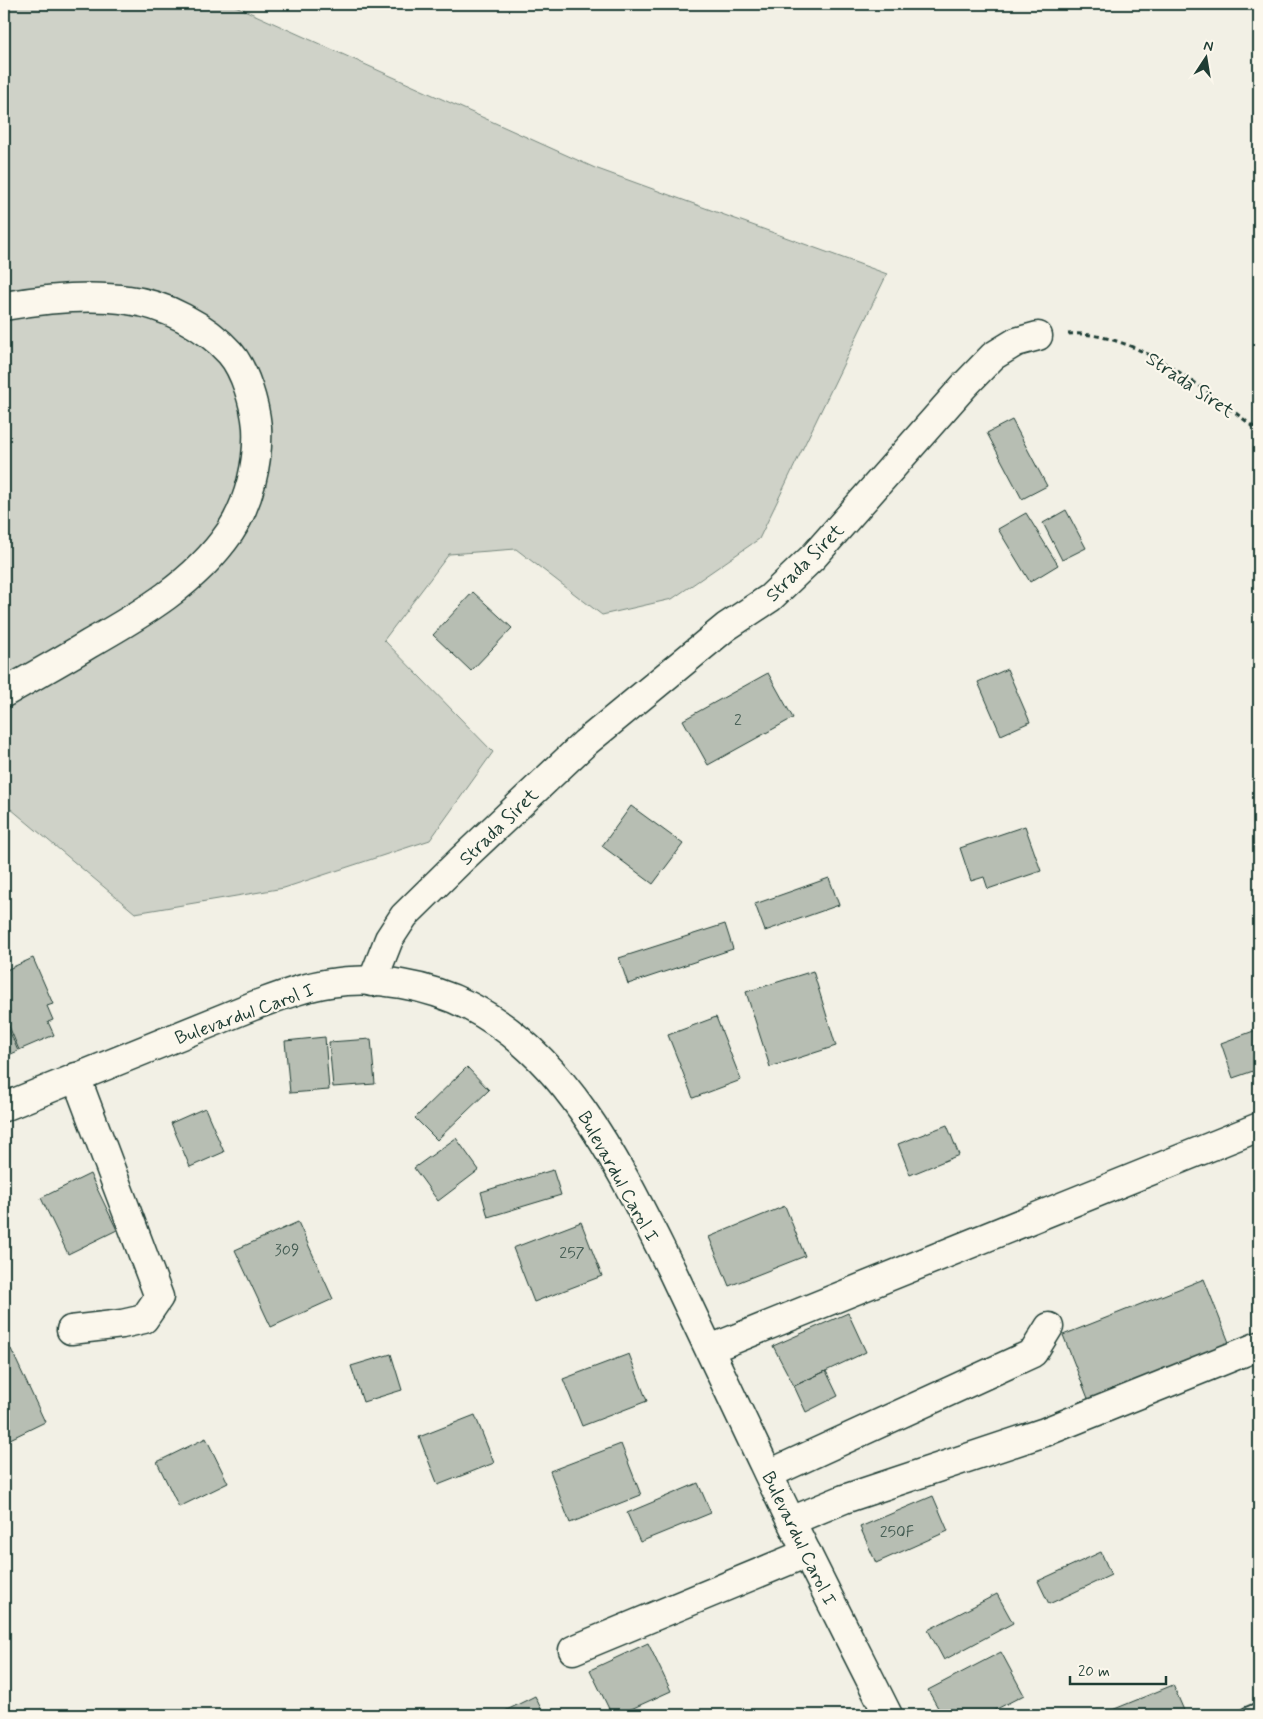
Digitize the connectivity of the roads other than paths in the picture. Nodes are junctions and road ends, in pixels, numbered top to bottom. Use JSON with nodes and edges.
{"nodes":[{"id":1,"x":4,"y":306,"type":"edge"},
{"id":2,"x":1038,"y":336,"type":"road end"},
{"id":3,"x":4,"y":693,"type":"edge"},
{"id":4,"x":372,"y":982,"type":"junction"},
{"id":5,"x":76,"y":1077,"type":"junction"},
{"id":6,"x":4,"y":1107,"type":"edge"},
{"id":7,"x":1259,"y":1127,"type":"edge"},
{"id":8,"x":1049,"y":1327,"type":"dead end"},
{"id":9,"x":71,"y":1330,"type":"dead end"},
{"id":10,"x":1259,"y":1346,"type":"edge"},
{"id":11,"x":710,"y":1348,"type":"junction"},
{"id":12,"x":769,"y":1474,"type":"junction"},
{"id":13,"x":791,"y":1521,"type":"junction"},
{"id":14,"x":807,"y":1554,"type":"junction"},
{"id":15,"x":573,"y":1650,"type":"dead end"},
{"id":16,"x":1259,"y":1710,"type":"edge"},
{"id":17,"x":888,"y":1715,"type":"edge"},
{"id":18,"x":1247,"y":1715,"type":"edge"}],
"edges":[{"from":1,"to":3,"type":"street"},
{"from":2,"to":4,"type":"street","name":"Strada Siret"},
{"from":4,"to":5,"type":"street","name":"Bulevardul Carol I"},
{"from":4,"to":11,"type":"street","name":"Bulevardul Carol I"},
{"from":5,"to":6,"type":"street","name":"Bulevardul Carol I"},
{"from":5,"to":9,"type":"street"},
{"from":7,"to":11,"type":"street"},
{"from":8,"to":12,"type":"street"},
{"from":10,"to":13,"type":"street"},
{"from":11,"to":12,"type":"street","name":"Bulevardul Carol I"},
{"from":12,"to":13,"type":"street","name":"Bulevardul Carol I"},
{"from":13,"to":14,"type":"street","name":"Bulevardul Carol I"},
{"from":14,"to":15,"type":"street"},
{"from":14,"to":17,"type":"street","name":"Bulevardul Carol I"},
{"from":16,"to":18,"type":"lane"}]}
